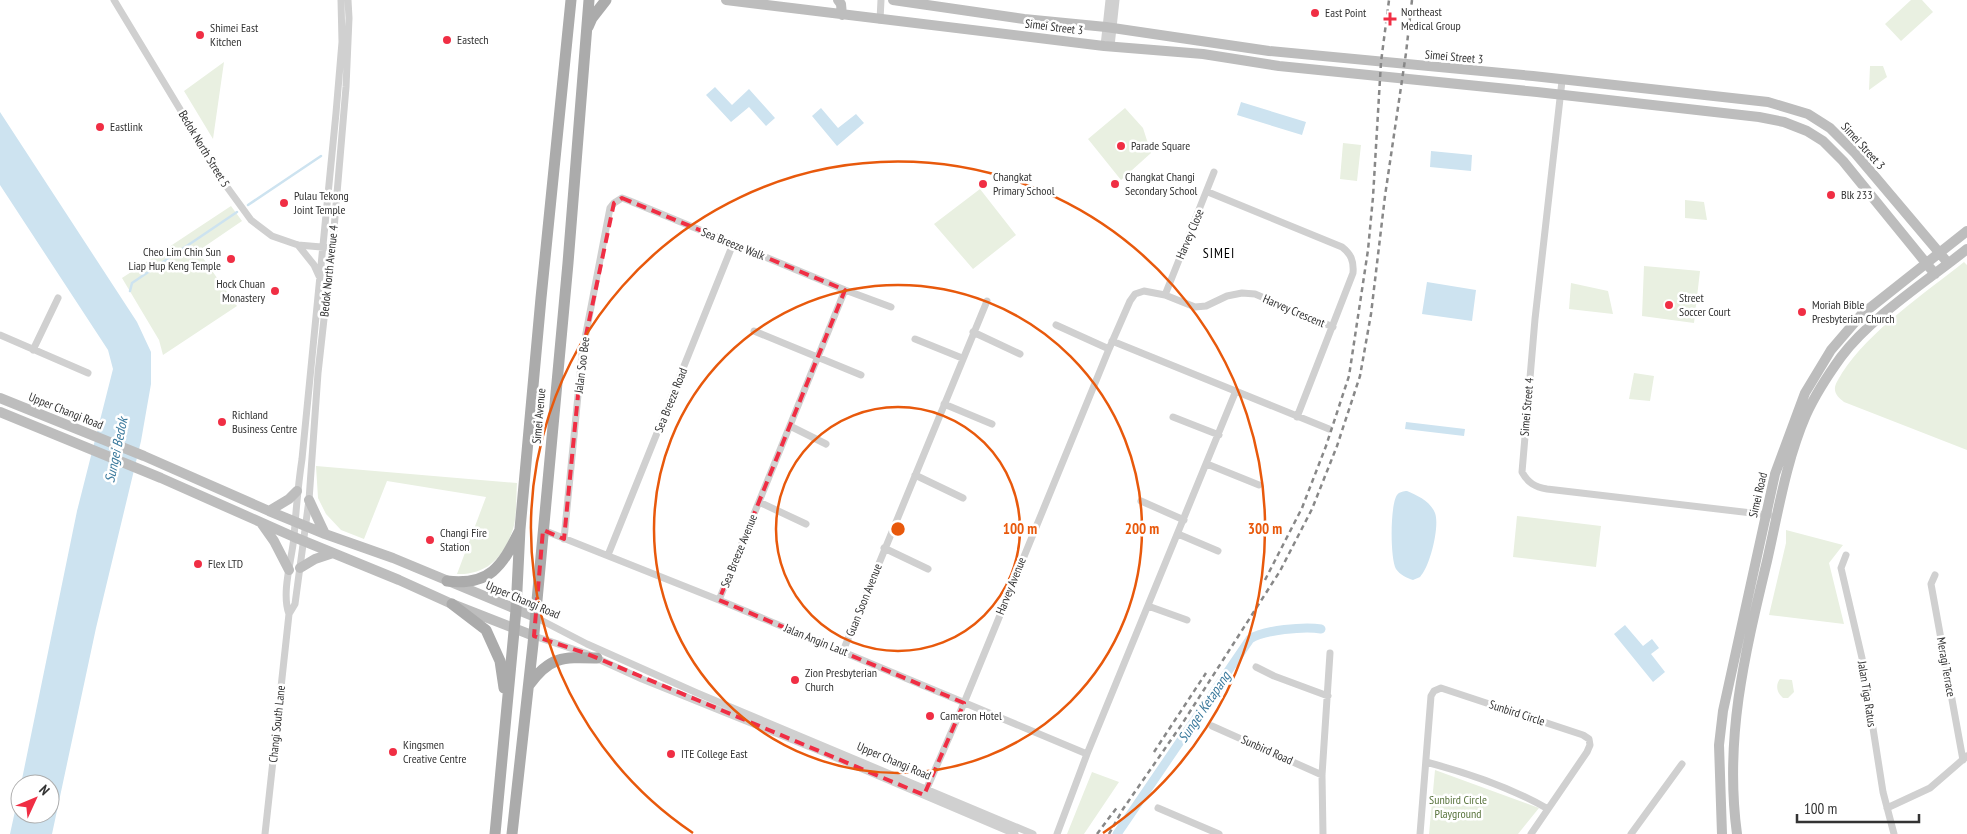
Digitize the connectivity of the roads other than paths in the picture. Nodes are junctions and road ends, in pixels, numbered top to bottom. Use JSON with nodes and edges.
{"nodes":[{"id":1,"x":114,"y":0,"type":"edge"},
{"id":2,"x":341,"y":0,"type":"edge"},
{"id":3,"x":348,"y":0,"type":"edge"},
{"id":4,"x":570,"y":0,"type":"edge"},
{"id":5,"x":589,"y":0,"type":"edge"},
{"id":6,"x":606,"y":0,"type":"edge"},
{"id":7,"x":726,"y":0,"type":"edge"},
{"id":8,"x":838,"y":0,"type":"edge"},
{"id":9,"x":881,"y":0,"type":"edge"},
{"id":10,"x":894,"y":0,"type":"edge"},
{"id":11,"x":1109,"y":0,"type":"edge"},
{"id":12,"x":1116,"y":0,"type":"edge"},
{"id":13,"x":842,"y":15,"type":"junction"},
{"id":14,"x":880,"y":20,"type":"junction"},
{"id":15,"x":1110,"y":27,"type":"junction"},
{"id":16,"x":587,"y":30,"type":"junction"},
{"id":17,"x":1108,"y":46,"type":"junction"},
{"id":18,"x":1562,"y":81,"type":"junction"},
{"id":19,"x":1560,"y":95,"type":"junction"},
{"id":20,"x":1214,"y":172,"type":"dead end"},
{"id":21,"x":1208,"y":192,"type":"junction"},
{"id":22,"x":622,"y":198,"type":"joint"},
{"id":23,"x":1967,"y":230,"type":"edge"},
{"id":24,"x":733,"y":244,"type":"junction"},
{"id":25,"x":298,"y":245,"type":"junction"},
{"id":26,"x":322,"y":247,"type":"junction"},
{"id":27,"x":333,"y":248,"type":"junction"},
{"id":28,"x":1967,"y":249,"type":"edge"},
{"id":29,"x":1939,"y":253,"type":"junction"},
{"id":30,"x":1926,"y":263,"type":"junction"},
{"id":31,"x":1948,"y":264,"type":"junction"},
{"id":32,"x":1935,"y":274,"type":"junction"},
{"id":33,"x":319,"y":276,"type":"junction"},
{"id":34,"x":845,"y":290,"type":"junction"},
{"id":35,"x":1165,"y":296,"type":"junction"},
{"id":36,"x":58,"y":298,"type":"dead end"},
{"id":37,"x":987,"y":301,"type":"dead end"},
{"id":38,"x":891,"y":307,"type":"dead end"},
{"id":39,"x":1861,"y":315,"type":"junction"},
{"id":40,"x":1872,"y":324,"type":"junction"},
{"id":41,"x":1056,"y":325,"type":"dead end"},
{"id":42,"x":1332,"y":327,"type":"junction"},
{"id":43,"x":754,"y":331,"type":"dead end"},
{"id":44,"x":973,"y":332,"type":"junction"},
{"id":45,"x":0,"y":335,"type":"edge"},
{"id":46,"x":915,"y":339,"type":"dead end"},
{"id":47,"x":1110,"y":345,"type":"junction"},
{"id":48,"x":34,"y":350,"type":"junction"},
{"id":49,"x":1020,"y":354,"type":"dead end"},
{"id":50,"x":818,"y":357,"type":"junction"},
{"id":51,"x":962,"y":358,"type":"junction"},
{"id":52,"x":88,"y":373,"type":"dead end"},
{"id":53,"x":861,"y":375,"type":"dead end"},
{"id":54,"x":1236,"y":392,"type":"junction"},
{"id":55,"x":0,"y":398,"type":"edge"},
{"id":56,"x":944,"y":404,"type":"junction"},
{"id":57,"x":0,"y":412,"type":"edge"},
{"id":58,"x":1173,"y":417,"type":"dead end"},
{"id":59,"x":1297,"y":417,"type":"junction"},
{"id":60,"x":992,"y":424,"type":"dead end"},
{"id":61,"x":790,"y":426,"type":"junction"},
{"id":62,"x":1329,"y":430,"type":"dead end"},
{"id":63,"x":1219,"y":435,"type":"junction"},
{"id":64,"x":826,"y":444,"type":"dead end"},
{"id":65,"x":1208,"y":464,"type":"junction"},
{"id":66,"x":915,"y":475,"type":"junction"},
{"id":67,"x":1259,"y":485,"type":"dead end"},
{"id":68,"x":297,"y":491,"type":"junction"},
{"id":69,"x":963,"y":498,"type":"dead end"},
{"id":70,"x":309,"y":500,"type":"junction"},
{"id":71,"x":1141,"y":501,"type":"dead end"},
{"id":72,"x":759,"y":502,"type":"junction"},
{"id":73,"x":269,"y":511,"type":"junction"},
{"id":74,"x":1772,"y":515,"type":"junction"},
{"id":75,"x":1184,"y":520,"type":"junction"},
{"id":76,"x":294,"y":521,"type":"junction"},
{"id":77,"x":261,"y":522,"type":"junction"},
{"id":78,"x":806,"y":524,"type":"dead end"},
{"id":79,"x":305,"y":526,"type":"junction"},
{"id":80,"x":520,"y":529,"type":"junction"},
{"id":81,"x":543,"y":530,"type":"junction"},
{"id":82,"x":325,"y":534,"type":"junction"},
{"id":83,"x":1178,"y":534,"type":"junction"},
{"id":84,"x":299,"y":539,"type":"junction"},
{"id":85,"x":564,"y":539,"type":"junction"},
{"id":86,"x":884,"y":548,"type":"junction"},
{"id":87,"x":1218,"y":551,"type":"dead end"},
{"id":88,"x":333,"y":553,"type":"junction"},
{"id":89,"x":608,"y":555,"type":"junction"},
{"id":90,"x":1846,"y":556,"type":"dead end"},
{"id":91,"x":928,"y":568,"type":"dead end"},
{"id":92,"x":295,"y":569,"type":"junction"},
{"id":93,"x":1935,"y":575,"type":"dead end"},
{"id":94,"x":447,"y":581,"type":"junction"},
{"id":95,"x":719,"y":600,"type":"junction"},
{"id":96,"x":452,"y":604,"type":"junction"},
{"id":97,"x":1148,"y":606,"type":"junction"},
{"id":98,"x":516,"y":610,"type":"junction"},
{"id":99,"x":288,"y":614,"type":"junction"},
{"id":100,"x":535,"y":616,"type":"junction"},
{"id":101,"x":1187,"y":620,"type":"dead end"},
{"id":102,"x":514,"y":630,"type":"junction"},
{"id":103,"x":534,"y":636,"type":"junction"},
{"id":104,"x":843,"y":651,"type":"junction"},
{"id":105,"x":1330,"y":653,"type":"dead end"},
{"id":106,"x":597,"y":658,"type":"junction"},
{"id":107,"x":1256,"y":667,"type":"dead end"},
{"id":108,"x":528,"y":686,"type":"junction"},
{"id":109,"x":1328,"y":696,"type":"junction"},
{"id":110,"x":964,"y":703,"type":"junction"},
{"id":111,"x":507,"y":712,"type":"junction"},
{"id":112,"x":1212,"y":726,"type":"dead end"},
{"id":113,"x":1087,"y":754,"type":"junction"},
{"id":114,"x":1965,"y":758,"type":"edge"},
{"id":115,"x":1426,"y":762,"type":"junction"},
{"id":116,"x":1682,"y":764,"type":"dead end"},
{"id":117,"x":1322,"y":775,"type":"junction"},
{"id":118,"x":925,"y":792,"type":"junction"},
{"id":119,"x":1158,"y":808,"type":"dead end"},
{"id":120,"x":1887,"y":808,"type":"junction"},
{"id":121,"x":1548,"y":809,"type":"junction"},
{"id":122,"x":265,"y":834,"type":"edge"},
{"id":123,"x":494,"y":834,"type":"edge"},
{"id":124,"x":512,"y":834,"type":"edge"},
{"id":125,"x":1014,"y":834,"type":"edge"},
{"id":126,"x":1033,"y":834,"type":"edge"},
{"id":127,"x":1057,"y":834,"type":"edge"},
{"id":128,"x":1219,"y":834,"type":"edge"},
{"id":129,"x":1322,"y":834,"type":"edge"},
{"id":130,"x":1420,"y":834,"type":"edge"},
{"id":131,"x":1531,"y":834,"type":"edge"},
{"id":132,"x":1631,"y":834,"type":"edge"},
{"id":133,"x":1722,"y":834,"type":"edge"},
{"id":134,"x":1737,"y":834,"type":"edge"},
{"id":135,"x":1894,"y":834,"type":"edge"}],
"edges":[{"from":1,"to":25,"type":"street","name":"Bedok North Street 5"},
{"from":2,"to":26,"type":"street","name":"Bedok North Avenue 4"},
{"from":3,"to":27,"type":"street","name":"Bedok North Avenue 4"},
{"from":4,"to":80,"type":"main road","name":"Simei Avenue"},
{"from":5,"to":16,"type":"main road","name":"Simei Avenue"},
{"from":6,"to":16,"type":"main road"},
{"from":7,"to":13,"type":"main road","name":"Simei Street 3"},
{"from":8,"to":13,"type":"main road"},
{"from":9,"to":14,"type":"street"},
{"from":10,"to":15,"type":"main road","name":"Simei Street 3"},
{"from":11,"to":15,"type":"street"},
{"from":12,"to":15,"type":"street"},
{"from":13,"to":14,"type":"main road","name":"Simei Street 3"},
{"from":14,"to":17,"type":"main road","name":"Simei Street 3"},
{"from":15,"to":17,"type":"street"},
{"from":15,"to":18,"type":"main road","name":"Simei Street 3"},
{"from":16,"to":81,"type":"main road","name":"Simei Avenue"},
{"from":17,"to":19,"type":"main road","name":"Simei Street 3"},
{"from":18,"to":19,"type":"street","name":"Simei Street 4"},
{"from":18,"to":29,"type":"main road","name":"Simei Street 3"},
{"from":19,"to":30,"type":"main road","name":"Simei Street 3"},
{"from":19,"to":74,"type":"street","name":"Simei Street 4"},
{"from":20,"to":21,"type":"street","name":"Harvey Close"},
{"from":21,"to":35,"type":"street","name":"Harvey Close"},
{"from":21,"to":42,"type":"street","name":"Harvey Crescent"},
{"from":22,"to":24,"type":"street","name":"Sea Breeze Walk"},
{"from":22,"to":85,"type":"street","name":"Jalan Soo Bee"},
{"from":23,"to":29,"type":"main road","name":"Simei Road"},
{"from":24,"to":34,"type":"street","name":"Sea Breeze Walk"},
{"from":24,"to":89,"type":"street","name":"Sea Breeze Road"},
{"from":25,"to":26,"type":"street","name":"Bedok North Street 5"},
{"from":25,"to":33,"type":"street"},
{"from":26,"to":27,"type":"street","name":"Bedok North Street 5"},
{"from":26,"to":33,"type":"street","name":"Bedok North Avenue 4"},
{"from":27,"to":70,"type":"street","name":"Bedok North Avenue 4"},
{"from":28,"to":31,"type":"main road","name":"Simei Road"},
{"from":29,"to":30,"type":"main road","name":"Simei Road"},
{"from":29,"to":31,"type":"main road","name":"Simei Street 3"},
{"from":30,"to":32,"type":"main road","name":"Simei Street 3"},
{"from":30,"to":39,"type":"main road","name":"Simei Road"},
{"from":31,"to":32,"type":"main road","name":"Simei Road"},
{"from":32,"to":40,"type":"main road","name":"Simei Road"},
{"from":33,"to":68,"type":"street","name":"Bedok North Avenue 4"},
{"from":34,"to":38,"type":"street"},
{"from":34,"to":50,"type":"street","name":"Sea Breeze Avenue"},
{"from":35,"to":42,"type":"street","name":"Harvey Crescent"},
{"from":35,"to":47,"type":"street","name":"Harvey Crescent"},
{"from":36,"to":48,"type":"street"},
{"from":37,"to":44,"type":"street","name":"Guan Soon Avenue"},
{"from":39,"to":40,"type":"main road"},
{"from":39,"to":74,"type":"main road","name":"Simei Road"},
{"from":40,"to":74,"type":"main road","name":"Simei Road"},
{"from":41,"to":47,"type":"street"},
{"from":42,"to":59,"type":"street","name":"Harvey Crescent"},
{"from":43,"to":50,"type":"street"},
{"from":44,"to":49,"type":"street"},
{"from":44,"to":51,"type":"street","name":"Guan Soon Avenue"},
{"from":45,"to":48,"type":"street"},
{"from":46,"to":51,"type":"street"},
{"from":47,"to":54,"type":"street"},
{"from":47,"to":110,"type":"street","name":"Harvey Avenue"},
{"from":48,"to":52,"type":"street"},
{"from":50,"to":53,"type":"street"},
{"from":50,"to":61,"type":"street","name":"Sea Breeze Avenue"},
{"from":51,"to":56,"type":"street","name":"Guan Soon Avenue"},
{"from":54,"to":59,"type":"street"},
{"from":54,"to":63,"type":"street"},
{"from":55,"to":73,"type":"main road","name":"Upper Changi Road"},
{"from":56,"to":60,"type":"street"},
{"from":56,"to":66,"type":"street","name":"Guan Soon Avenue"},
{"from":57,"to":77,"type":"main road","name":"Upper Changi Road"},
{"from":58,"to":63,"type":"street"},
{"from":59,"to":62,"type":"street"},
{"from":61,"to":64,"type":"street"},
{"from":61,"to":72,"type":"street","name":"Sea Breeze Avenue"},
{"from":63,"to":65,"type":"street"},
{"from":65,"to":67,"type":"street"},
{"from":65,"to":75,"type":"street"},
{"from":66,"to":69,"type":"street"},
{"from":66,"to":86,"type":"street","name":"Guan Soon Avenue"},
{"from":68,"to":73,"type":"main road"},
{"from":68,"to":76,"type":"street","name":"Bedok North Avenue 4"},
{"from":70,"to":79,"type":"street","name":"Bedok North Avenue 4"},
{"from":70,"to":82,"type":"main road"},
{"from":71,"to":75,"type":"street"},
{"from":72,"to":78,"type":"street","name":"Sea Breeze Avenue"},
{"from":72,"to":95,"type":"street","name":"Sea Breeze Avenue"},
{"from":73,"to":76,"type":"main road","name":"Upper Changi Road"},
{"from":74,"to":133,"type":"main road","name":"Simei Road"},
{"from":74,"to":134,"type":"main road","name":"Simei Road"},
{"from":75,"to":83,"type":"street"},
{"from":76,"to":79,"type":"main road","name":"Upper Changi Road"},
{"from":76,"to":84,"type":"street","name":"Bedok North Avenue 4"},
{"from":77,"to":84,"type":"main road","name":"Upper Changi Road"},
{"from":77,"to":92,"type":"main road"},
{"from":79,"to":82,"type":"main road","name":"Upper Changi Road"},
{"from":79,"to":84,"type":"street","name":"Bedok North Avenue 4"},
{"from":80,"to":94,"type":"main road"},
{"from":80,"to":98,"type":"main road","name":"Simei Avenue"},
{"from":81,"to":85,"type":"street","name":"Jalan Angin Laut"},
{"from":81,"to":100,"type":"main road","name":"Simei Avenue"},
{"from":82,"to":94,"type":"main road","name":"Upper Changi Road"},
{"from":83,"to":87,"type":"street"},
{"from":83,"to":97,"type":"street"},
{"from":84,"to":88,"type":"main road","name":"Upper Changi Road"},
{"from":84,"to":92,"type":"street","name":"Changi South Lane"},
{"from":84,"to":92,"type":"street","name":"Changi South Lane"},
{"from":85,"to":89,"type":"street","name":"Jalan Angin Laut"},
{"from":86,"to":91,"type":"street","name":"Guan Soon Avenue"},
{"from":86,"to":104,"type":"street","name":"Guan Soon Avenue"},
{"from":88,"to":92,"type":"main road"},
{"from":88,"to":96,"type":"main road","name":"Upper Changi Road"},
{"from":89,"to":95,"type":"street","name":"Jalan Angin Laut"},
{"from":90,"to":120,"type":"street","name":"Jalan Tiga Ratus"},
{"from":92,"to":99,"type":"street","name":"Changi South Lane"},
{"from":92,"to":99,"type":"street","name":"Changi South Lane"},
{"from":93,"to":114,"type":"street","name":"Meragi Terrace"},
{"from":94,"to":98,"type":"main road","name":"Upper Changi Road"},
{"from":95,"to":104,"type":"street","name":"Jalan Angin Laut"},
{"from":96,"to":102,"type":"main road","name":"Upper Changi Road"},
{"from":96,"to":111,"type":"main road"},
{"from":97,"to":101,"type":"street"},
{"from":97,"to":113,"type":"street"},
{"from":98,"to":100,"type":"main road","name":"Upper Changi Road"},
{"from":98,"to":102,"type":"main road","name":"Simei Avenue"},
{"from":99,"to":122,"type":"street","name":"Changi South Lane"},
{"from":100,"to":103,"type":"main road","name":"Simei Avenue"},
{"from":100,"to":118,"type":"street","name":"Upper Changi Road"},
{"from":102,"to":103,"type":"main road","name":"Upper Changi Road"},
{"from":102,"to":111,"type":"main road","name":"Simei Avenue"},
{"from":103,"to":106,"type":"street","name":"Upper Changi Road"},
{"from":103,"to":108,"type":"main road","name":"Simei Avenue"},
{"from":104,"to":110,"type":"street","name":"Jalan Angin Laut"},
{"from":105,"to":109,"type":"street"},
{"from":106,"to":108,"type":"main road"},
{"from":106,"to":118,"type":"street","name":"Upper Changi Road"},
{"from":107,"to":109,"type":"street"},
{"from":108,"to":124,"type":"main road","name":"Simei Avenue"},
{"from":109,"to":117,"type":"street"},
{"from":110,"to":113,"type":"street","name":"Jalan Angin Laut"},
{"from":110,"to":118,"type":"street","name":"Harvey Avenue"},
{"from":111,"to":123,"type":"main road","name":"Simei Avenue"},
{"from":112,"to":117,"type":"street","name":"Sunbird Road"},
{"from":113,"to":127,"type":"street"},
{"from":114,"to":120,"type":"street"},
{"from":115,"to":121,"type":"street"},
{"from":115,"to":121,"type":"street","name":"Sunbird Circle"},
{"from":115,"to":130,"type":"street","name":"Sunbird Circle"},
{"from":116,"to":132,"type":"street"},
{"from":117,"to":129,"type":"street"},
{"from":118,"to":125,"type":"street","name":"Upper Changi Road"},
{"from":118,"to":126,"type":"street","name":"Upper Changi Road"},
{"from":119,"to":128,"type":"street"},
{"from":120,"to":135,"type":"street","name":"Jalan Tiga Ratus"},
{"from":121,"to":131,"type":"street","name":"Sunbird Circle"}]}
